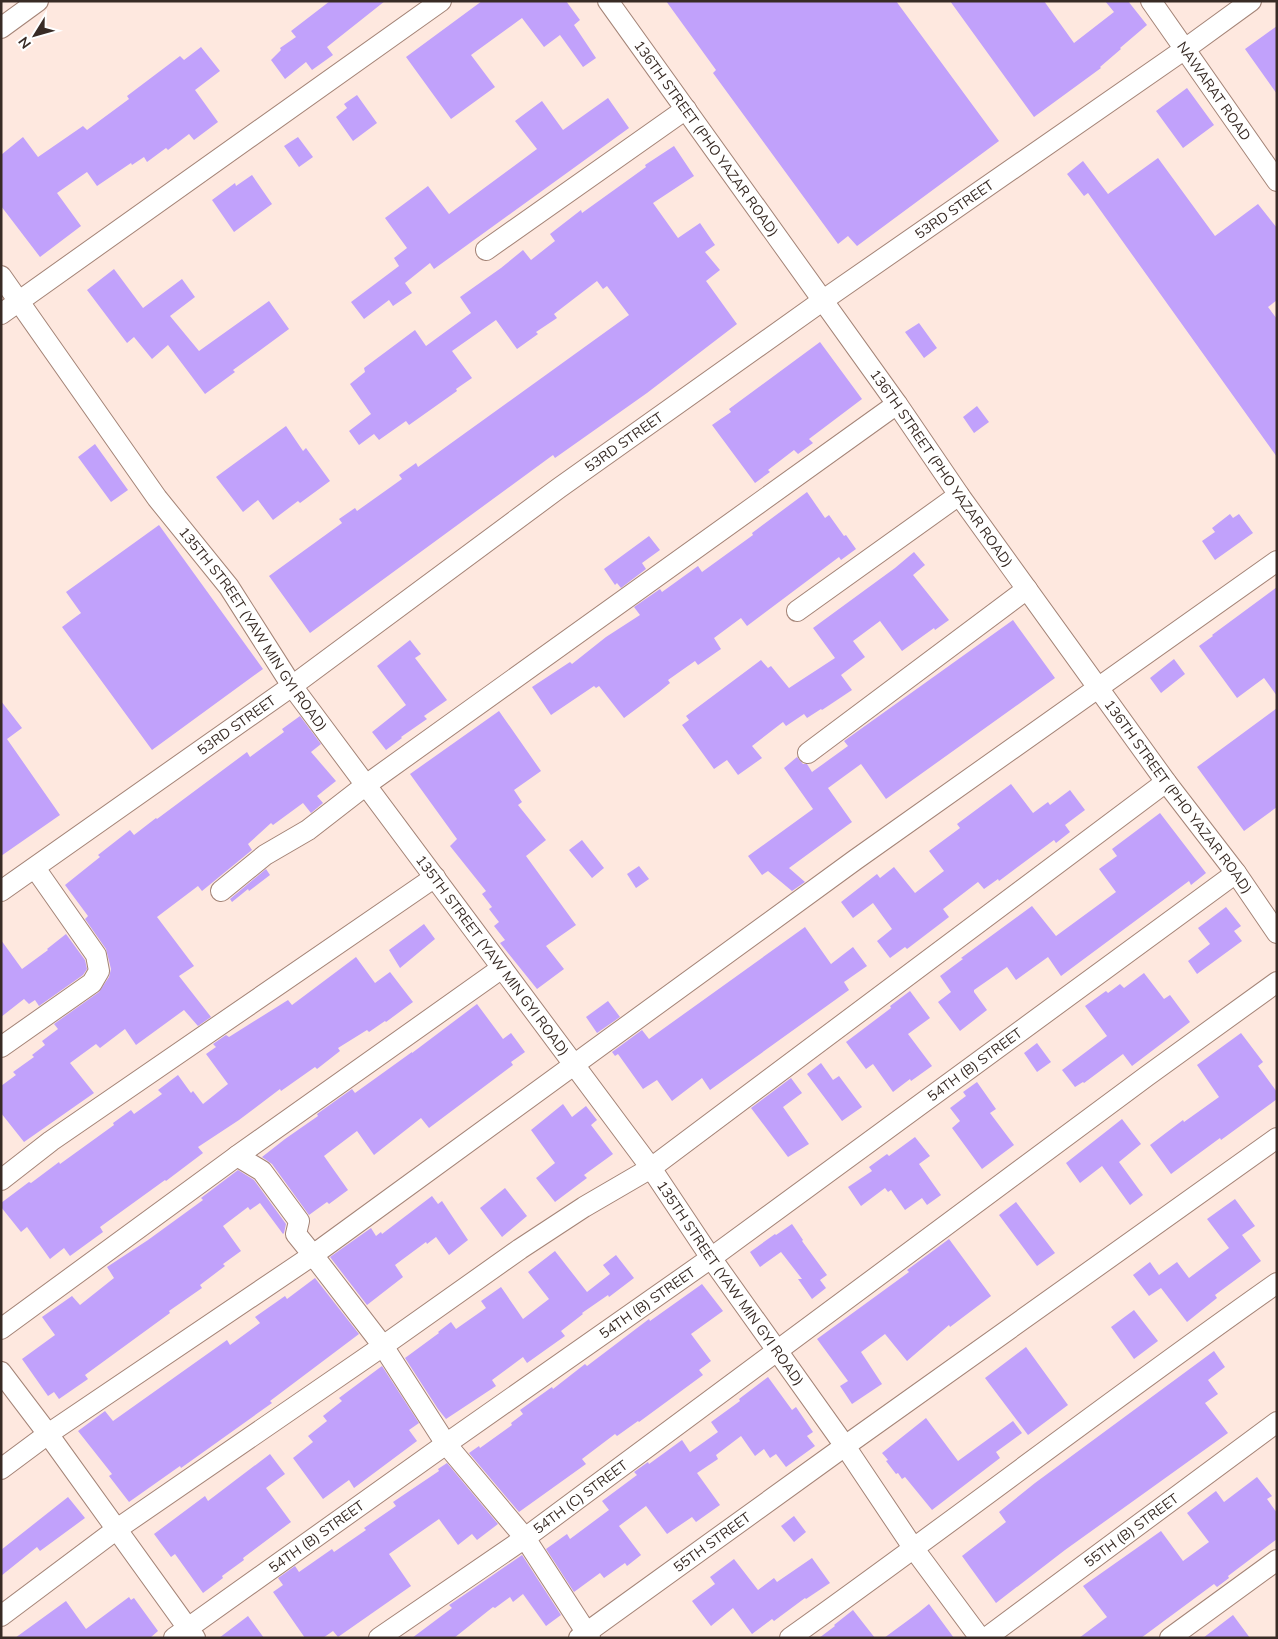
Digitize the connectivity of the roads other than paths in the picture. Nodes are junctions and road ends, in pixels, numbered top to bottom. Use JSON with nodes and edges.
{"nodes":[{"id":1,"x":38,"y":1,"type":"edge"},
{"id":2,"x":441,"y":1,"type":"edge"},
{"id":3,"x":608,"y":1,"type":"edge"},
{"id":4,"x":1151,"y":1,"type":"edge"},
{"id":5,"x":1251,"y":1,"type":"edge"},
{"id":6,"x":1,"y":28,"type":"edge"},
{"id":7,"x":1185,"y":49,"type":"junction"},
{"id":8,"x":686,"y":109,"type":"junction"},
{"id":9,"x":1277,"y":181,"type":"edge"},
{"id":10,"x":486,"y":250,"type":"dead end"},
{"id":11,"x":1,"y":276,"type":"edge"},
{"id":12,"x":822,"y":301,"type":"junction"},
{"id":13,"x":19,"y":302,"type":"junction"},
{"id":14,"x":1,"y":314,"type":"edge"},
{"id":15,"x":897,"y":404,"type":"junction"},
{"id":16,"x":959,"y":495,"type":"junction"},
{"id":17,"x":1277,"y":561,"type":"edge"},
{"id":18,"x":1027,"y":589,"type":"junction"},
{"id":19,"x":797,"y":611,"type":"dead end"},
{"id":20,"x":292,"y":686,"type":"junction"},
{"id":21,"x":1098,"y":688,"type":"junction"},
{"id":22,"x":808,"y":753,"type":"dead end"},
{"id":23,"x":1166,"y":782,"type":"junction"},
{"id":24,"x":366,"y":785,"type":"junction"},
{"id":25,"x":35,"y":868,"type":"junction"},
{"id":26,"x":1236,"y":873,"type":"junction"},
{"id":27,"x":435,"y":877,"type":"junction"},
{"id":28,"x":1,"y":891,"type":"edge"},
{"id":29,"x":221,"y":891,"type":"dead end"},
{"id":30,"x":1277,"y":933,"type":"edge"},
{"id":31,"x":502,"y":968,"type":"junction"},
{"id":32,"x":1277,"y":982,"type":"edge"},
{"id":33,"x":1,"y":1047,"type":"edge"},
{"id":34,"x":574,"y":1066,"type":"junction"},
{"id":35,"x":1277,"y":1138,"type":"edge"},
{"id":36,"x":237,"y":1156,"type":"junction"},
{"id":37,"x":651,"y":1168,"type":"junction"},
{"id":38,"x":1,"y":1180,"type":"edge"},
{"id":39,"x":313,"y":1255,"type":"junction"},
{"id":40,"x":711,"y":1258,"type":"junction"},
{"id":41,"x":1277,"y":1284,"type":"edge"},
{"id":42,"x":1,"y":1329,"type":"edge"},
{"id":43,"x":383,"y":1346,"type":"junction"},
{"id":44,"x":778,"y":1350,"type":"junction"},
{"id":45,"x":1,"y":1372,"type":"edge"},
{"id":46,"x":1277,"y":1422,"type":"edge"},
{"id":47,"x":48,"y":1434,"type":"junction"},
{"id":48,"x":446,"y":1444,"type":"junction"},
{"id":49,"x":845,"y":1446,"type":"junction"},
{"id":50,"x":1,"y":1469,"type":"edge"},
{"id":51,"x":117,"y":1529,"type":"junction"},
{"id":52,"x":525,"y":1538,"type":"junction"},
{"id":53,"x":914,"y":1550,"type":"junction"},
{"id":54,"x":1277,"y":1560,"type":"edge"},
{"id":55,"x":1,"y":1616,"type":"edge"},
{"id":56,"x":186,"y":1634,"type":"edge"},
{"id":57,"x":585,"y":1636,"type":"edge"},
{"id":58,"x":378,"y":1638,"type":"edge"},
{"id":59,"x":790,"y":1638,"type":"edge"},
{"id":60,"x":980,"y":1638,"type":"edge"},
{"id":61,"x":986,"y":1638,"type":"edge"},
{"id":62,"x":1170,"y":1638,"type":"edge"}],
"edges":[{"from":1,"to":6,"type":"street"},
{"from":2,"to":13,"type":"street"},
{"from":3,"to":8,"type":"street","name":"136TH STREET (PHO YAZAR ROAD)"},
{"from":4,"to":7,"type":"street","name":"NAWARAT ROAD"},
{"from":5,"to":7,"type":"street","name":"53RD STREET"},
{"from":7,"to":9,"type":"street","name":"NAWARAT ROAD"},
{"from":7,"to":12,"type":"street","name":"53RD STREET"},
{"from":8,"to":10,"type":"street"},
{"from":8,"to":12,"type":"street","name":"136TH STREET (PHO YAZAR ROAD)"},
{"from":11,"to":13,"type":"street","name":"135TH STREET (YAW MIN GYI ROAD)"},
{"from":12,"to":15,"type":"street","name":"136TH STREET (PHO YAZAR ROAD)"},
{"from":12,"to":20,"type":"street","name":"53RD STREET"},
{"from":13,"to":14,"type":"street"},
{"from":13,"to":20,"type":"street","name":"135TH STREET (YAW MIN GYI ROAD)"},
{"from":15,"to":16,"type":"street","name":"136TH STREET (PHO YAZAR ROAD)"},
{"from":15,"to":24,"type":"street"},
{"from":16,"to":18,"type":"street","name":"136TH STREET (PHO YAZAR ROAD)"},
{"from":16,"to":19,"type":"street"},
{"from":17,"to":21,"type":"street"},
{"from":18,"to":21,"type":"street","name":"136TH STREET (PHO YAZAR ROAD)"},
{"from":18,"to":22,"type":"street"},
{"from":20,"to":24,"type":"street","name":"135TH STREET (YAW MIN GYI ROAD)"},
{"from":20,"to":25,"type":"street","name":"53RD STREET"},
{"from":21,"to":23,"type":"street","name":"136TH STREET (PHO YAZAR ROAD)"},
{"from":21,"to":34,"type":"street"},
{"from":23,"to":26,"type":"street","name":"136TH STREET (PHO YAZAR ROAD)"},
{"from":23,"to":37,"type":"street"},
{"from":24,"to":27,"type":"street","name":"135TH STREET (YAW MIN GYI ROAD)"},
{"from":24,"to":29,"type":"street"},
{"from":25,"to":28,"type":"street","name":"53RD STREET"},
{"from":25,"to":33,"type":"street"},
{"from":26,"to":30,"type":"street","name":"136TH STREET (PHO YAZAR ROAD)"},
{"from":26,"to":40,"type":"street","name":"54TH (B) STREET"},
{"from":27,"to":31,"type":"street","name":"135TH STREET (YAW MIN GYI ROAD)"},
{"from":27,"to":38,"type":"street"},
{"from":31,"to":34,"type":"street","name":"135TH STREET (YAW MIN GYI ROAD)"},
{"from":31,"to":36,"type":"street"},
{"from":32,"to":44,"type":"street","name":"54TH (C) STREET"},
{"from":34,"to":37,"type":"street","name":"135TH STREET (YAW MIN GYI ROAD)"},
{"from":34,"to":39,"type":"street"},
{"from":35,"to":49,"type":"street","name":"55TH STREET"},
{"from":36,"to":39,"type":"street"},
{"from":36,"to":42,"type":"street"},
{"from":37,"to":40,"type":"street","name":"135TH STREET (YAW MIN GYI ROAD)"},
{"from":37,"to":43,"type":"street"},
{"from":39,"to":43,"type":"street"},
{"from":39,"to":47,"type":"street"},
{"from":40,"to":44,"type":"street","name":"135TH STREET (YAW MIN GYI ROAD)"},
{"from":40,"to":48,"type":"street","name":"54TH (B) STREET"},
{"from":41,"to":53,"type":"street"},
{"from":43,"to":48,"type":"street"},
{"from":43,"to":51,"type":"street"},
{"from":44,"to":49,"type":"street","name":"135TH STREET (YAW MIN GYI ROAD)"},
{"from":44,"to":52,"type":"street","name":"54TH (C) STREET"},
{"from":45,"to":47,"type":"street"},
{"from":46,"to":61,"type":"street","name":"55TH (B) STREET"},
{"from":47,"to":50,"type":"street"},
{"from":47,"to":51,"type":"street"},
{"from":48,"to":52,"type":"street"},
{"from":48,"to":56,"type":"street","name":"54TH (B) STREET"},
{"from":49,"to":53,"type":"street","name":"135TH STREET (YAW MIN GYI ROAD)"},
{"from":49,"to":57,"type":"street","name":"55TH STREET"},
{"from":51,"to":55,"type":"street"},
{"from":51,"to":56,"type":"street"},
{"from":52,"to":57,"type":"street"},
{"from":52,"to":58,"type":"street","name":"54TH (C) STREET"},
{"from":53,"to":59,"type":"street"},
{"from":53,"to":60,"type":"street","name":"135TH STREET (YAW MIN GYI ROAD)"},
{"from":54,"to":62,"type":"street"}]}
